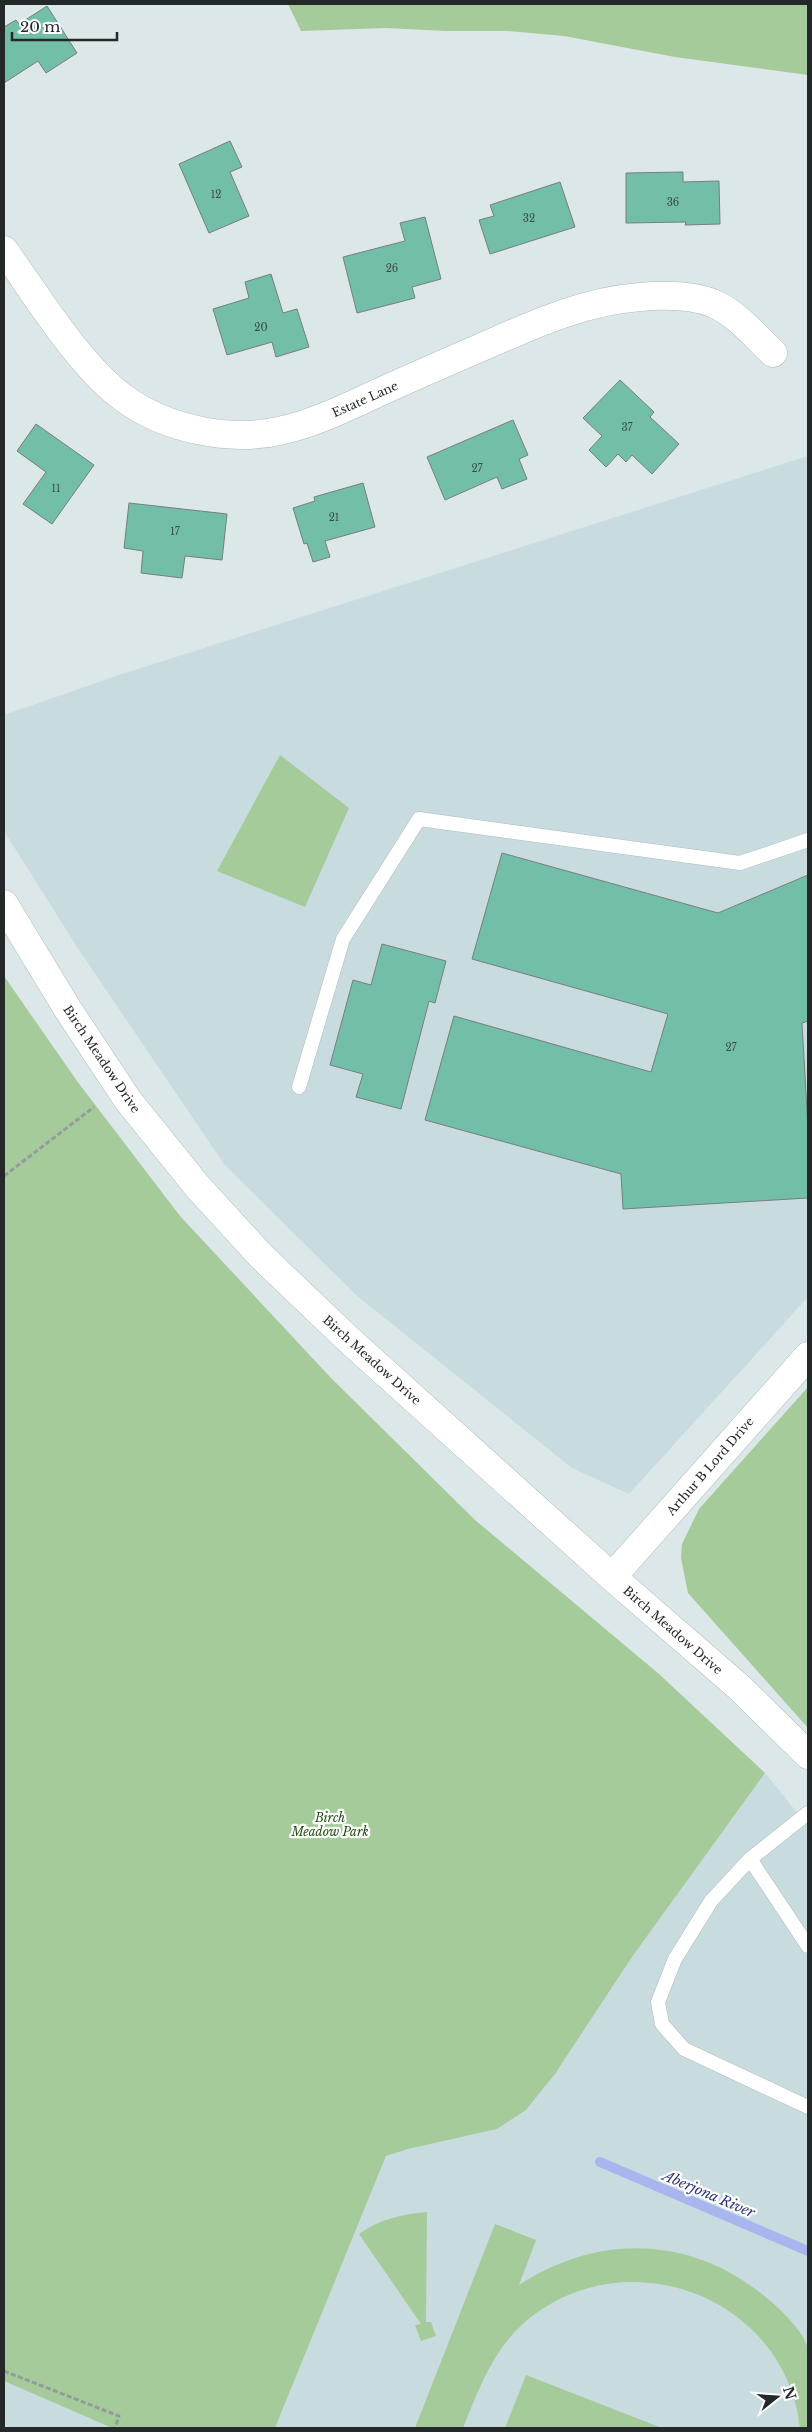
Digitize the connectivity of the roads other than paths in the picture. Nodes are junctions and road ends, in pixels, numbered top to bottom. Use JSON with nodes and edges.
{"nodes":[{"id":1,"x":4,"y":250,"type":"edge"},
{"id":2,"x":773,"y":354,"type":"dead end"},
{"id":3,"x":808,"y":840,"type":"edge"},
{"id":4,"x":4,"y":904,"type":"edge"},
{"id":5,"x":299,"y":1087,"type":"dead end"},
{"id":6,"x":808,"y":1356,"type":"edge"},
{"id":7,"x":612,"y":1577,"type":"junction"},
{"id":8,"x":808,"y":1755,"type":"edge"},
{"id":9,"x":808,"y":1812,"type":"edge"},
{"id":10,"x":750,"y":1859,"type":"junction"},
{"id":11,"x":808,"y":1946,"type":"edge"},
{"id":12,"x":808,"y":2107,"type":"edge"}],
"edges":[{"from":1,"to":2,"type":"street","name":"Estate Lane"},
{"from":3,"to":5,"type":"lane"},
{"from":4,"to":7,"type":"street","name":"Birch Meadow Drive"},
{"from":6,"to":7,"type":"street","name":"Arthur B Lord Drive"},
{"from":7,"to":8,"type":"street","name":"Birch Meadow Drive"},
{"from":9,"to":10,"type":"lane"},
{"from":10,"to":11,"type":"lane"},
{"from":10,"to":12,"type":"lane"}]}
